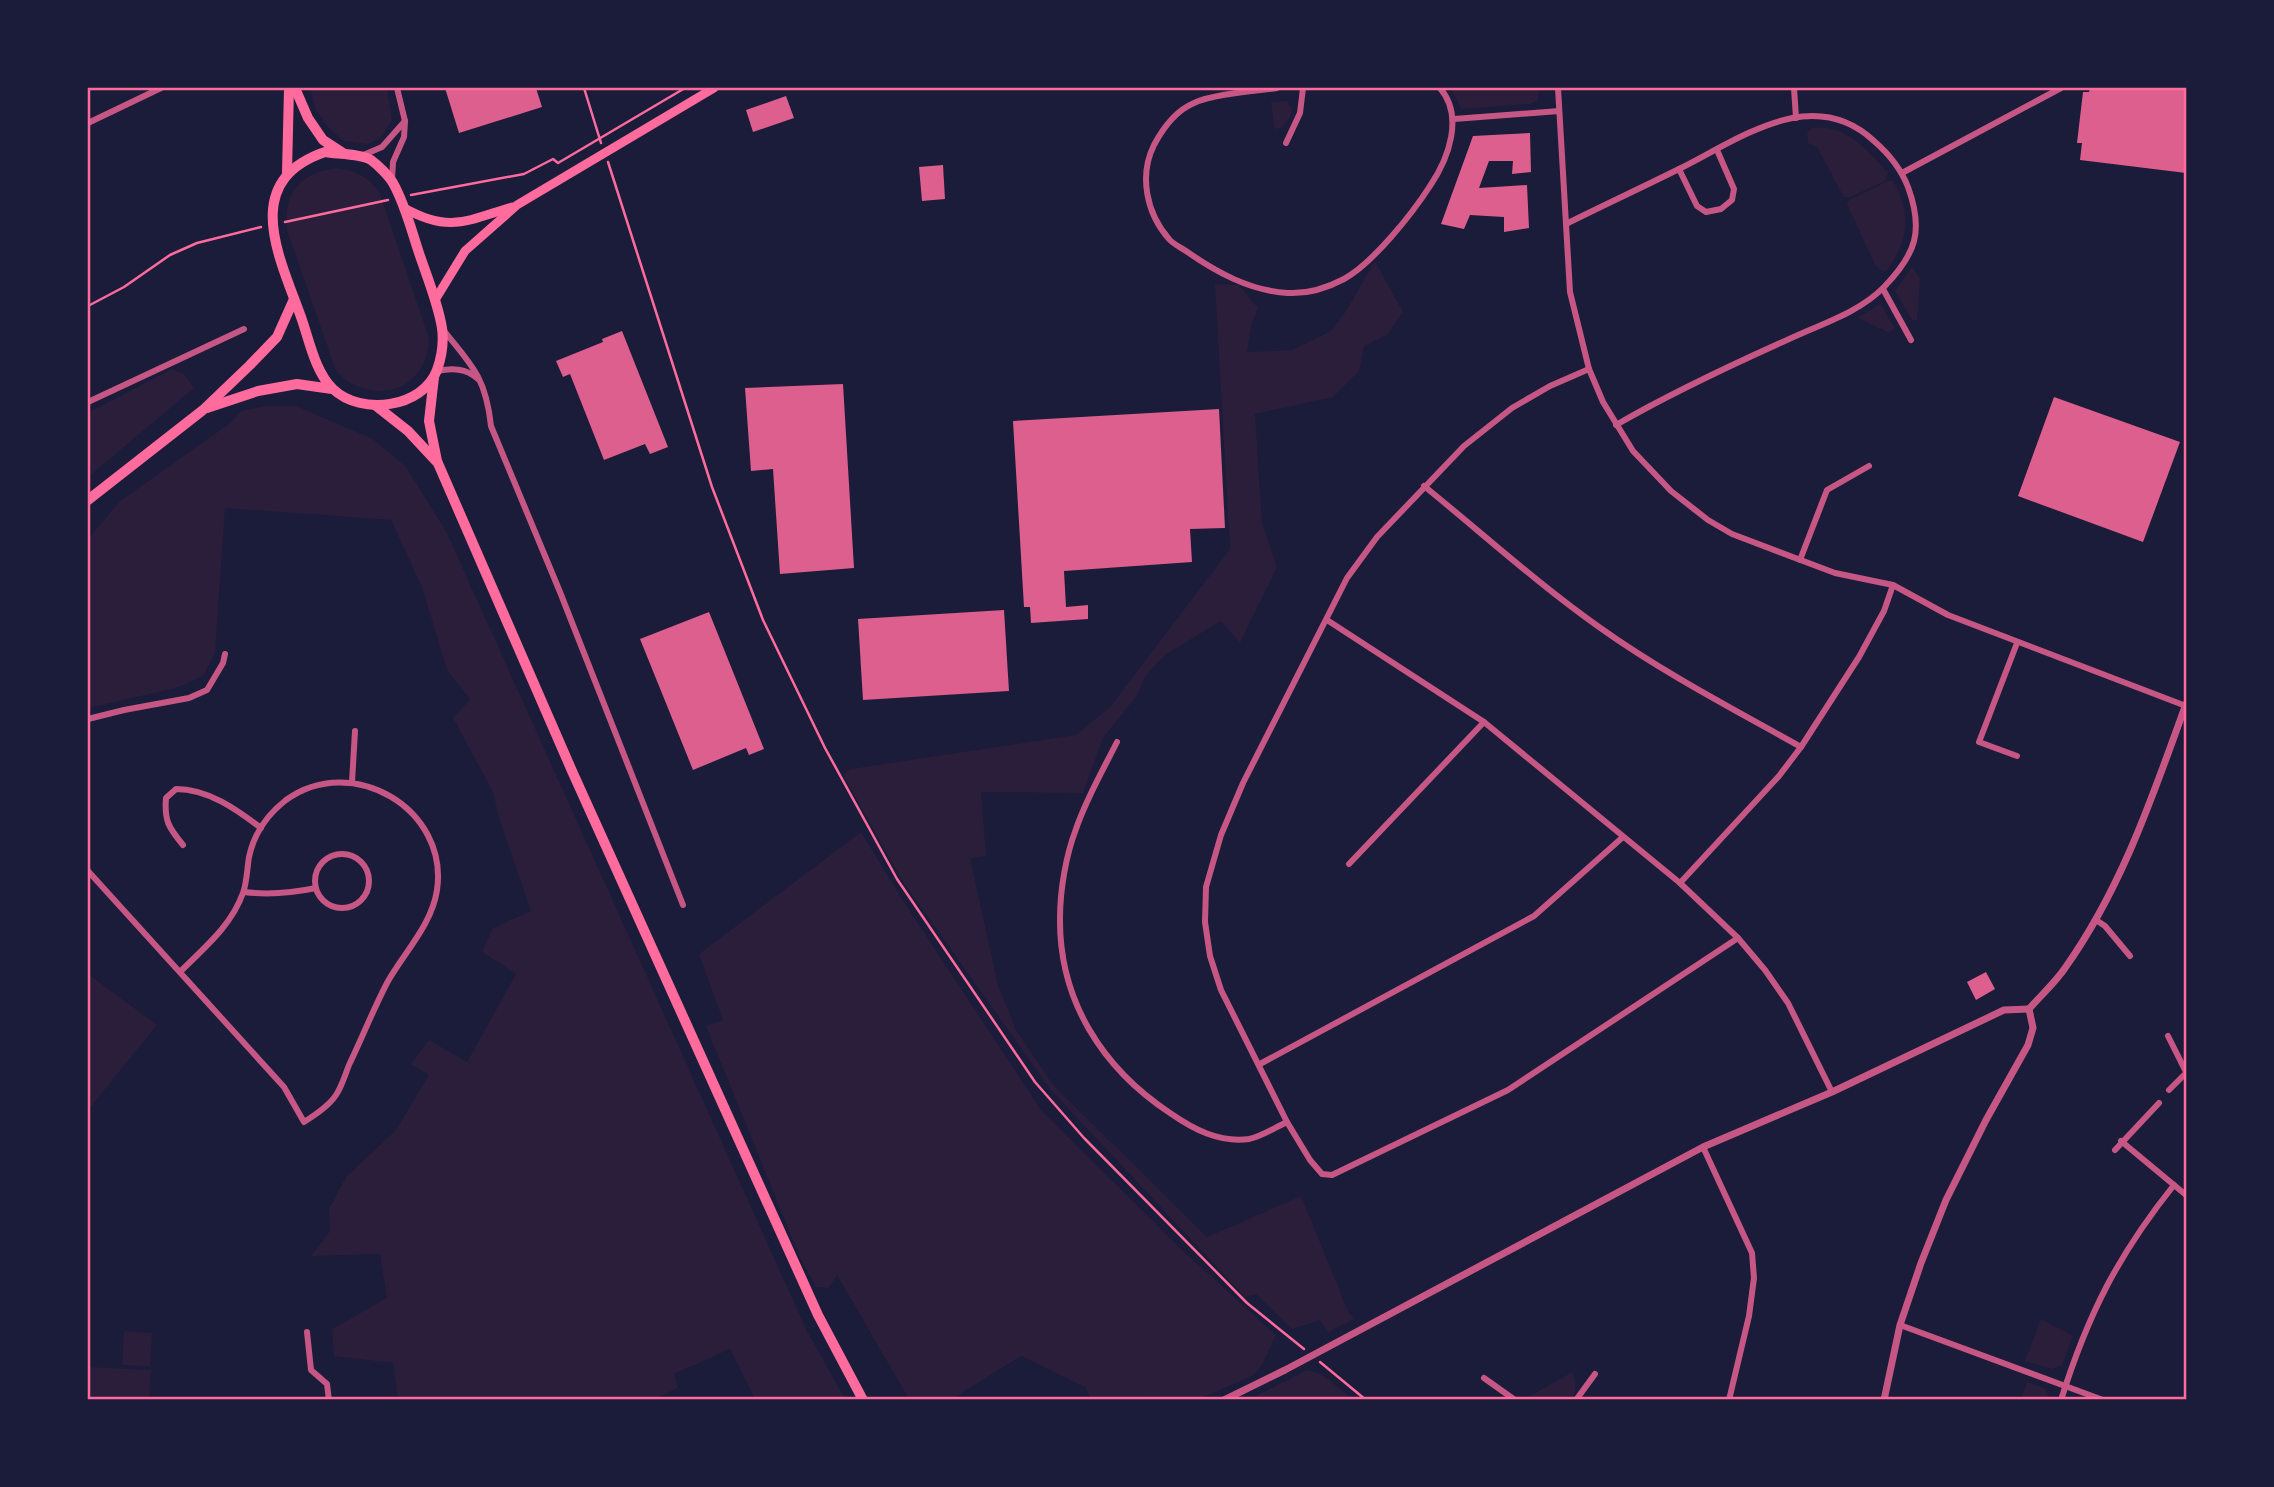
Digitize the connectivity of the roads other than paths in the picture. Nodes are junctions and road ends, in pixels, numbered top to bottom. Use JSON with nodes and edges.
{"nodes":[{"id":1,"x":161,"y":88,"type":"edge"},
{"id":2,"x":289,"y":88,"type":"edge"},
{"id":3,"x":295,"y":88,"type":"edge"},
{"id":4,"x":397,"y":88,"type":"edge"},
{"id":5,"x":714,"y":88,"type":"edge"},
{"id":6,"x":1277,"y":88,"type":"edge"},
{"id":7,"x":1303,"y":88,"type":"edge"},
{"id":8,"x":1440,"y":88,"type":"edge"},
{"id":9,"x":1558,"y":88,"type":"edge"},
{"id":10,"x":1794,"y":88,"type":"edge"},
{"id":11,"x":2061,"y":88,"type":"edge"},
{"id":12,"x":1240,"y":90,"type":"edge"},
{"id":13,"x":1559,"y":111,"type":"junction"},
{"id":14,"x":1796,"y":118,"type":"junction"},
{"id":15,"x":1454,"y":119,"type":"junction"},
{"id":16,"x":405,"y":121,"type":"junction"},
{"id":17,"x":88,"y":123,"type":"edge"},
{"id":18,"x":1286,"y":143,"type":"dead end"},
{"id":19,"x":1717,"y":150,"type":"junction"},
{"id":20,"x":353,"y":156,"type":"junction"},
{"id":21,"x":1679,"y":169,"type":"junction"},
{"id":22,"x":287,"y":172,"type":"junction"},
{"id":23,"x":1902,"y":173,"type":"junction"},
{"id":24,"x":392,"y":181,"type":"junction"},
{"id":25,"x":517,"y":205,"type":"junction"},
{"id":26,"x":404,"y":208,"type":"junction"},
{"id":27,"x":1566,"y":224,"type":"junction"},
{"id":28,"x":1883,"y":289,"type":"junction"},
{"id":29,"x":294,"y":299,"type":"junction"},
{"id":30,"x":435,"y":300,"type":"junction"},
{"id":31,"x":244,"y":329,"type":"dead end"},
{"id":32,"x":442,"y":329,"type":"junction"},
{"id":33,"x":1911,"y":340,"type":"dead end"},
{"id":34,"x":1589,"y":369,"type":"junction"},
{"id":35,"x":436,"y":373,"type":"junction"},
{"id":36,"x":482,"y":383,"type":"junction"},
{"id":37,"x":332,"y":389,"type":"junction"},
{"id":38,"x":88,"y":402,"type":"edge"},
{"id":39,"x":375,"y":405,"type":"junction"},
{"id":40,"x":202,"y":410,"type":"junction"},
{"id":41,"x":1616,"y":425,"type":"junction"},
{"id":42,"x":437,"y":461,"type":"junction"},
{"id":43,"x":1869,"y":466,"type":"dead end"},
{"id":44,"x":1424,"y":486,"type":"junction"},
{"id":45,"x":90,"y":497,"type":"edge"},
{"id":46,"x":1800,"y":560,"type":"junction"},
{"id":47,"x":1893,"y":585,"type":"junction"},
{"id":48,"x":1327,"y":620,"type":"junction"},
{"id":49,"x":2017,"y":643,"type":"junction"},
{"id":50,"x":225,"y":654,"type":"dead end"},
{"id":51,"x":2186,"y":705,"type":"edge"},
{"id":52,"x":88,"y":719,"type":"edge"},
{"id":53,"x":1483,"y":722,"type":"junction"},
{"id":54,"x":355,"y":731,"type":"dead end"},
{"id":55,"x":1116,"y":742,"type":"dead end"},
{"id":56,"x":1801,"y":747,"type":"junction"},
{"id":57,"x":2017,"y":756,"type":"dead end"},
{"id":58,"x":352,"y":782,"type":"junction"},
{"id":59,"x":261,"y":828,"type":"junction"},
{"id":60,"x":1623,"y":837,"type":"junction"},
{"id":61,"x":183,"y":845,"type":"dead end"},
{"id":62,"x":1349,"y":864,"type":"dead end"},
{"id":63,"x":88,"y":871,"type":"edge"},
{"id":64,"x":1680,"y":883,"type":"junction"},
{"id":65,"x":316,"y":888,"type":"junction"},
{"id":66,"x":244,"y":892,"type":"junction"},
{"id":67,"x":683,"y":905,"type":"dead end"},
{"id":68,"x":2096,"y":920,"type":"junction"},
{"id":69,"x":1738,"y":938,"type":"junction"},
{"id":70,"x":2130,"y":956,"type":"dead end"},
{"id":71,"x":181,"y":971,"type":"junction"},
{"id":72,"x":2029,"y":1009,"type":"junction"},
{"id":73,"x":2168,"y":1036,"type":"dead end"},
{"id":74,"x":1261,"y":1065,"type":"junction"},
{"id":75,"x":2186,"y":1073,"type":"edge"},
{"id":76,"x":2169,"y":1090,"type":"dead end"},
{"id":77,"x":1832,"y":1092,"type":"junction"},
{"id":78,"x":2159,"y":1103,"type":"dead end"},
{"id":79,"x":1287,"y":1122,"type":"junction"},
{"id":80,"x":2121,"y":1141,"type":"junction"},
{"id":81,"x":1703,"y":1147,"type":"junction"},
{"id":82,"x":2115,"y":1150,"type":"dead end"},
{"id":83,"x":2174,"y":1185,"type":"junction"},
{"id":84,"x":2186,"y":1195,"type":"edge"},
{"id":85,"x":1900,"y":1325,"type":"junction"},
{"id":86,"x":307,"y":1332,"type":"dead end"},
{"id":87,"x":1595,"y":1374,"type":"dead end"},
{"id":88,"x":1484,"y":1378,"type":"dead end"},
{"id":89,"x":2066,"y":1385,"type":"junction"},
{"id":90,"x":329,"y":1399,"type":"edge"},
{"id":91,"x":863,"y":1399,"type":"edge"},
{"id":92,"x":1224,"y":1399,"type":"edge"},
{"id":93,"x":1515,"y":1399,"type":"edge"},
{"id":94,"x":1576,"y":1399,"type":"edge"},
{"id":95,"x":1729,"y":1399,"type":"edge"},
{"id":96,"x":1884,"y":1399,"type":"edge"},
{"id":97,"x":2061,"y":1399,"type":"edge"},
{"id":98,"x":2104,"y":1399,"type":"edge"}],
"edges":[{"from":1,"to":17,"type":"street"},
{"from":2,"to":22,"type":"highway"},
{"from":3,"to":20,"type":"highway"},
{"from":4,"to":16,"type":"street"},
{"from":5,"to":25,"type":"main road"},
{"from":6,"to":12,"type":"street"},
{"from":7,"to":18,"type":"street"},
{"from":8,"to":15,"type":"street"},
{"from":9,"to":13,"type":"street"},
{"from":10,"to":14,"type":"street"},
{"from":11,"to":23,"type":"street"},
{"from":12,"to":15,"type":"street"},
{"from":13,"to":15,"type":"street"},
{"from":13,"to":27,"type":"street"},
{"from":14,"to":19,"type":"street"},
{"from":14,"to":23,"type":"street"},
{"from":16,"to":20,"type":"street"},
{"from":16,"to":24,"type":"street"},
{"from":19,"to":21,"type":"street"},
{"from":19,"to":21,"type":"street"},
{"from":20,"to":22,"type":"highway"},
{"from":20,"to":24,"type":"highway"},
{"from":21,"to":27,"type":"street"},
{"from":22,"to":29,"type":"highway"},
{"from":23,"to":28,"type":"street"},
{"from":24,"to":26,"type":"highway"},
{"from":25,"to":26,"type":"main road"},
{"from":25,"to":30,"type":"main road"},
{"from":26,"to":30,"type":"highway"},
{"from":27,"to":34,"type":"street"},
{"from":28,"to":33,"type":"street"},
{"from":28,"to":41,"type":"street"},
{"from":29,"to":37,"type":"highway"},
{"from":29,"to":40,"type":"highway"},
{"from":30,"to":32,"type":"highway"},
{"from":31,"to":38,"type":"street"},
{"from":32,"to":35,"type":"highway"},
{"from":32,"to":36,"type":"street"},
{"from":34,"to":41,"type":"street"},
{"from":34,"to":44,"type":"street"},
{"from":35,"to":36,"type":"street"},
{"from":35,"to":39,"type":"highway"},
{"from":35,"to":42,"type":"highway"},
{"from":36,"to":67,"type":"street"},
{"from":37,"to":39,"type":"highway"},
{"from":37,"to":40,"type":"highway"},
{"from":39,"to":42,"type":"highway"},
{"from":40,"to":45,"type":"highway"},
{"from":41,"to":46,"type":"street"},
{"from":42,"to":91,"type":"highway"},
{"from":43,"to":46,"type":"street"},
{"from":44,"to":48,"type":"street"},
{"from":44,"to":56,"type":"street"},
{"from":46,"to":47,"type":"street"},
{"from":47,"to":49,"type":"street"},
{"from":47,"to":56,"type":"street"},
{"from":48,"to":53,"type":"street"},
{"from":48,"to":74,"type":"street"},
{"from":49,"to":51,"type":"street"},
{"from":49,"to":57,"type":"street"},
{"from":50,"to":52,"type":"street"},
{"from":51,"to":68,"type":"street"},
{"from":53,"to":60,"type":"street"},
{"from":53,"to":62,"type":"street"},
{"from":54,"to":58,"type":"street"},
{"from":55,"to":79,"type":"street"},
{"from":56,"to":64,"type":"street"},
{"from":58,"to":59,"type":"street"},
{"from":58,"to":71,"type":"street"},
{"from":59,"to":61,"type":"street"},
{"from":59,"to":66,"type":"street"},
{"from":60,"to":64,"type":"street"},
{"from":60,"to":74,"type":"street"},
{"from":63,"to":71,"type":"street"},
{"from":64,"to":69,"type":"street"},
{"from":65,"to":65,"type":"street"},
{"from":65,"to":66,"type":"street"},
{"from":66,"to":71,"type":"street"},
{"from":68,"to":70,"type":"street"},
{"from":68,"to":72,"type":"street"},
{"from":69,"to":77,"type":"street"},
{"from":69,"to":79,"type":"street"},
{"from":72,"to":77,"type":"street"},
{"from":72,"to":85,"type":"street"},
{"from":73,"to":75,"type":"street"},
{"from":74,"to":79,"type":"street"},
{"from":75,"to":76,"type":"street"},
{"from":77,"to":81,"type":"street"},
{"from":78,"to":80,"type":"street"},
{"from":80,"to":82,"type":"street"},
{"from":80,"to":83,"type":"street"},
{"from":81,"to":92,"type":"street"},
{"from":81,"to":95,"type":"street"},
{"from":83,"to":84,"type":"street"},
{"from":83,"to":89,"type":"street"},
{"from":85,"to":89,"type":"street"},
{"from":85,"to":96,"type":"street"},
{"from":86,"to":90,"type":"street"},
{"from":87,"to":94,"type":"street"},
{"from":88,"to":93,"type":"street"},
{"from":89,"to":97,"type":"street"},
{"from":89,"to":98,"type":"street"}]}
